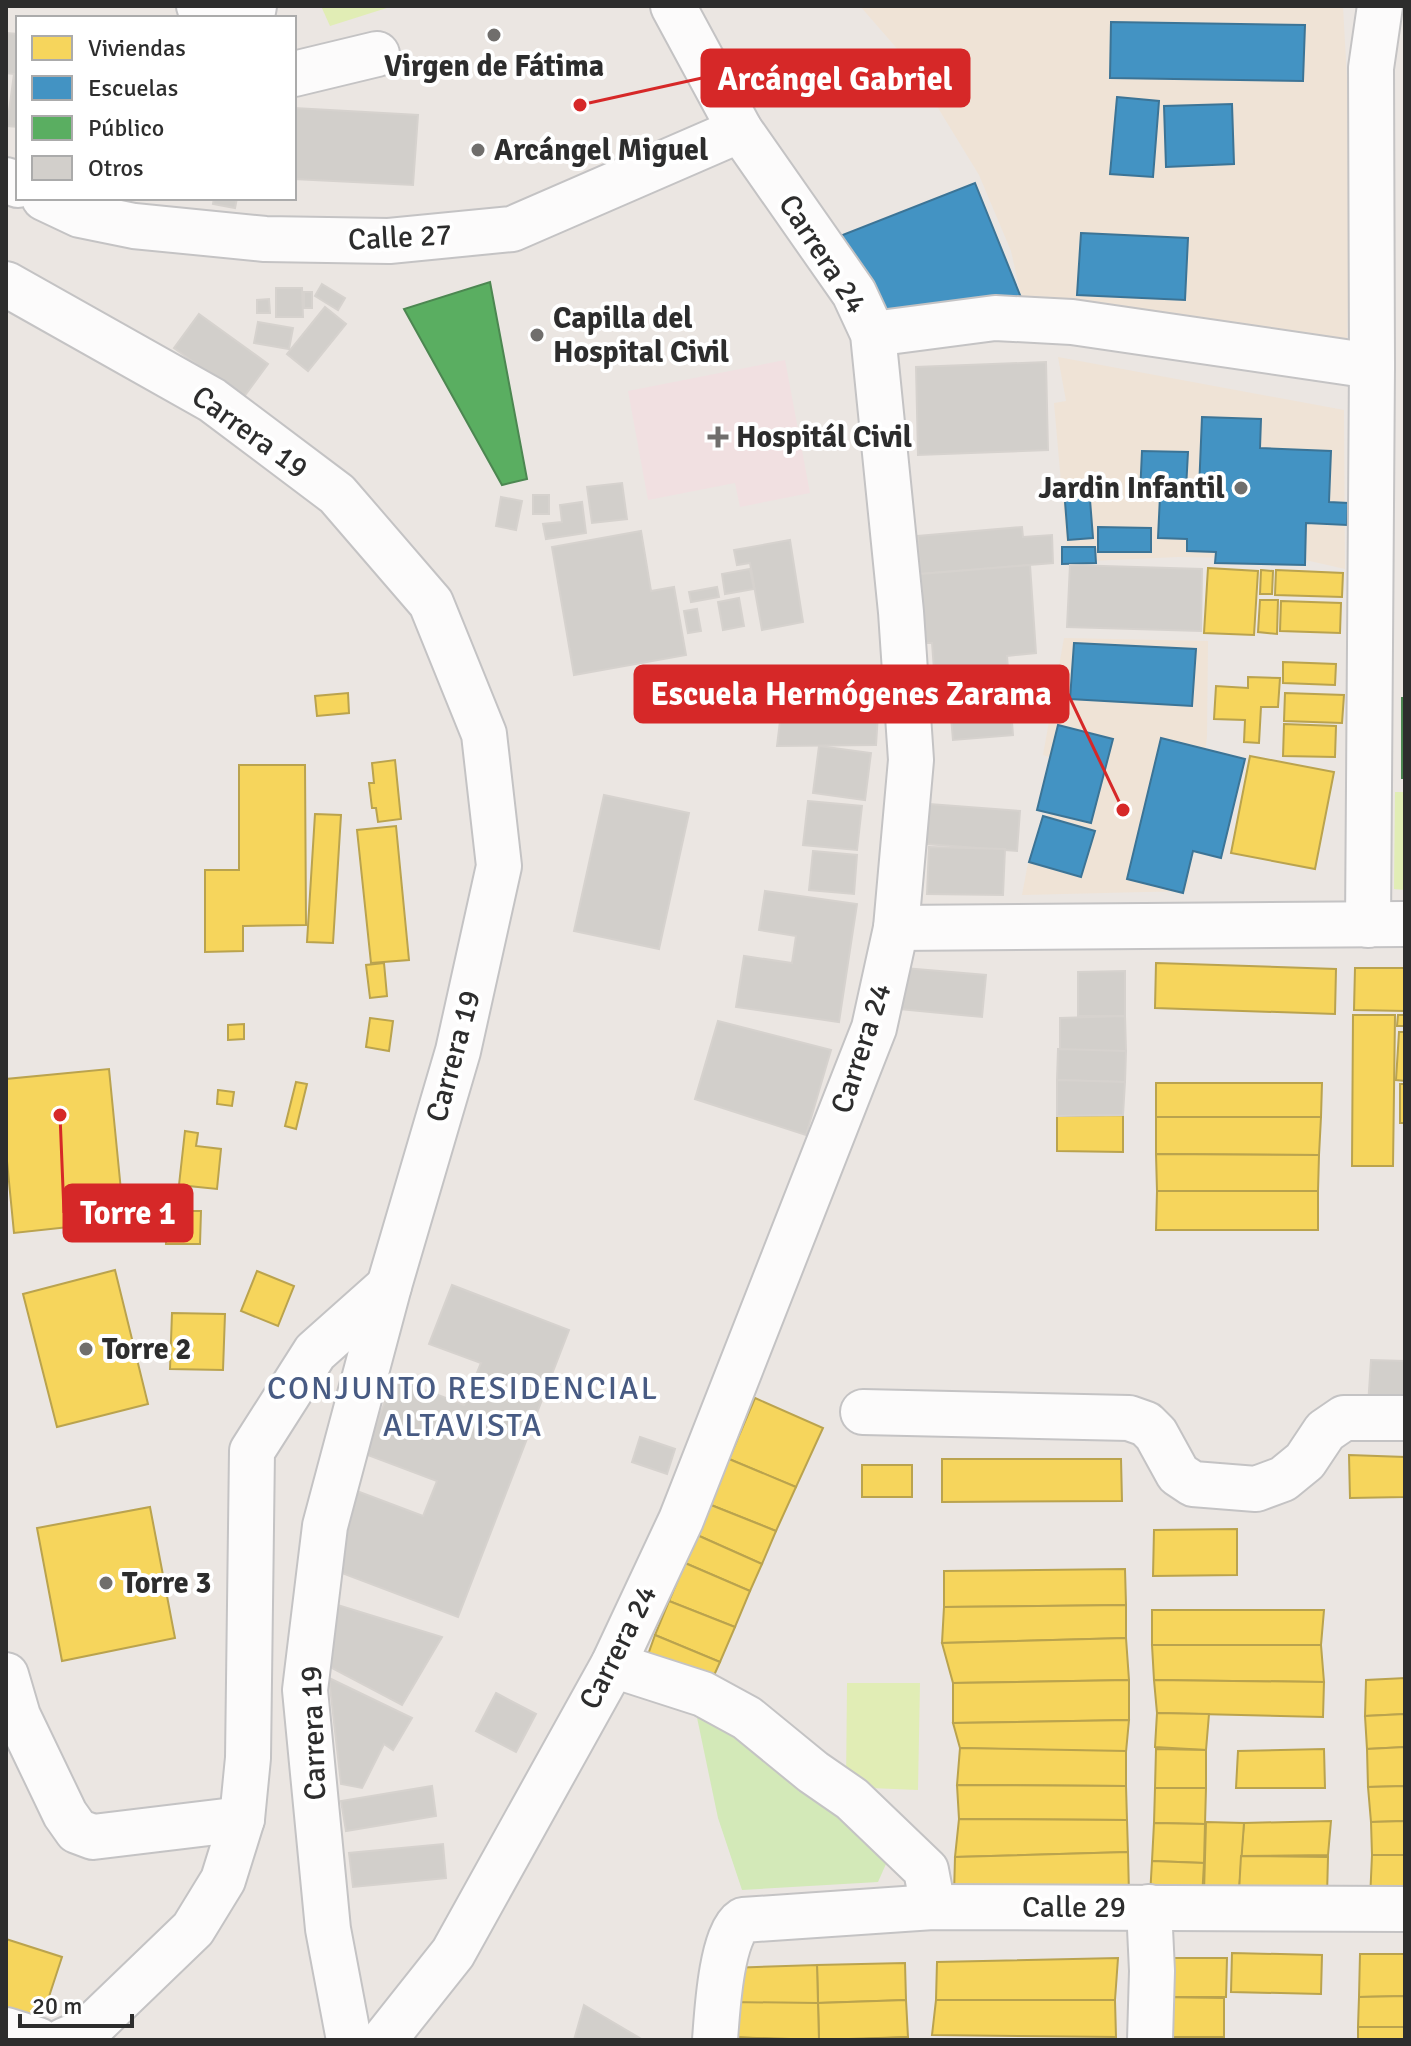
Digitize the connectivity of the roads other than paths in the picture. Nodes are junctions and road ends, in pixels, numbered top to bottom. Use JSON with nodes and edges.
{"nodes":[{"id":1,"x":199,"y":6,"type":"edge"},
{"id":2,"x":673,"y":6,"type":"edge"},
{"id":3,"x":1380,"y":6,"type":"edge"},
{"id":4,"x":253,"y":11,"type":"edge"},
{"id":5,"x":377,"y":54,"type":"dead end"},
{"id":6,"x":296,"y":74,"type":"edge"},
{"id":7,"x":740,"y":130,"type":"junction"},
{"id":8,"x":69,"y":204,"type":"edge"},
{"id":9,"x":6,"y":284,"type":"edge"},
{"id":10,"x":873,"y":334,"type":"junction"},
{"id":11,"x":1372,"y":366,"type":"junction"},
{"id":12,"x":1388,"y":415,"type":"edge"},
{"id":13,"x":1386,"y":925,"type":"edge"},
{"id":14,"x":896,"y":928,"type":"junction"},
{"id":15,"x":389,"y":1286,"type":"junction"},
{"id":16,"x":863,"y":1412,"type":"dead end"},
{"id":17,"x":1405,"y":1418,"type":"edge"},
{"id":18,"x":613,"y":1665,"type":"junction"},
{"id":19,"x":6,"y":1675,"type":"edge"},
{"id":20,"x":242,"y":1819,"type":"junction"},
{"id":21,"x":933,"y":1907,"type":"junction"},
{"id":22,"x":1149,"y":1907,"type":"junction"},
{"id":23,"x":1405,"y":1909,"type":"edge"},
{"id":24,"x":6,"y":2030,"type":"edge"},
{"id":25,"x":38,"y":2040,"type":"edge"},
{"id":26,"x":65,"y":2040,"type":"edge"},
{"id":27,"x":349,"y":2040,"type":"edge"},
{"id":28,"x":384,"y":2040,"type":"edge"},
{"id":29,"x":715,"y":2040,"type":"edge"},
{"id":30,"x":1150,"y":2040,"type":"edge"}],
"edges":[{"from":1,"to":4,"type":"street"},
{"from":2,"to":7,"type":"street","name":"Carrera 24"},
{"from":3,"to":11,"type":"street"},
{"from":5,"to":6,"type":"street"},
{"from":7,"to":8,"type":"street","name":"Calle 27"},
{"from":7,"to":10,"type":"street","name":"Carrera 24"},
{"from":9,"to":15,"type":"street","name":"Carrera 19"},
{"from":10,"to":11,"type":"street"},
{"from":10,"to":14,"type":"street","name":"Carrera 24"},
{"from":11,"to":12,"type":"street"},
{"from":12,"to":13,"type":"street"},
{"from":13,"to":14,"type":"street"},
{"from":14,"to":18,"type":"street","name":"Carrera 24"},
{"from":15,"to":20,"type":"street"},
{"from":15,"to":27,"type":"street","name":"Carrera 19"},
{"from":16,"to":17,"type":"street"},
{"from":18,"to":21,"type":"street"},
{"from":18,"to":28,"type":"street","name":"Carrera 24"},
{"from":19,"to":20,"type":"street"},
{"from":20,"to":26,"type":"street"},
{"from":21,"to":22,"type":"street","name":"Calle 29"},
{"from":21,"to":29,"type":"street","name":"Calle 29"},
{"from":22,"to":23,"type":"street","name":"Calle 29"},
{"from":22,"to":30,"type":"street"},
{"from":24,"to":25,"type":"street"}]}
